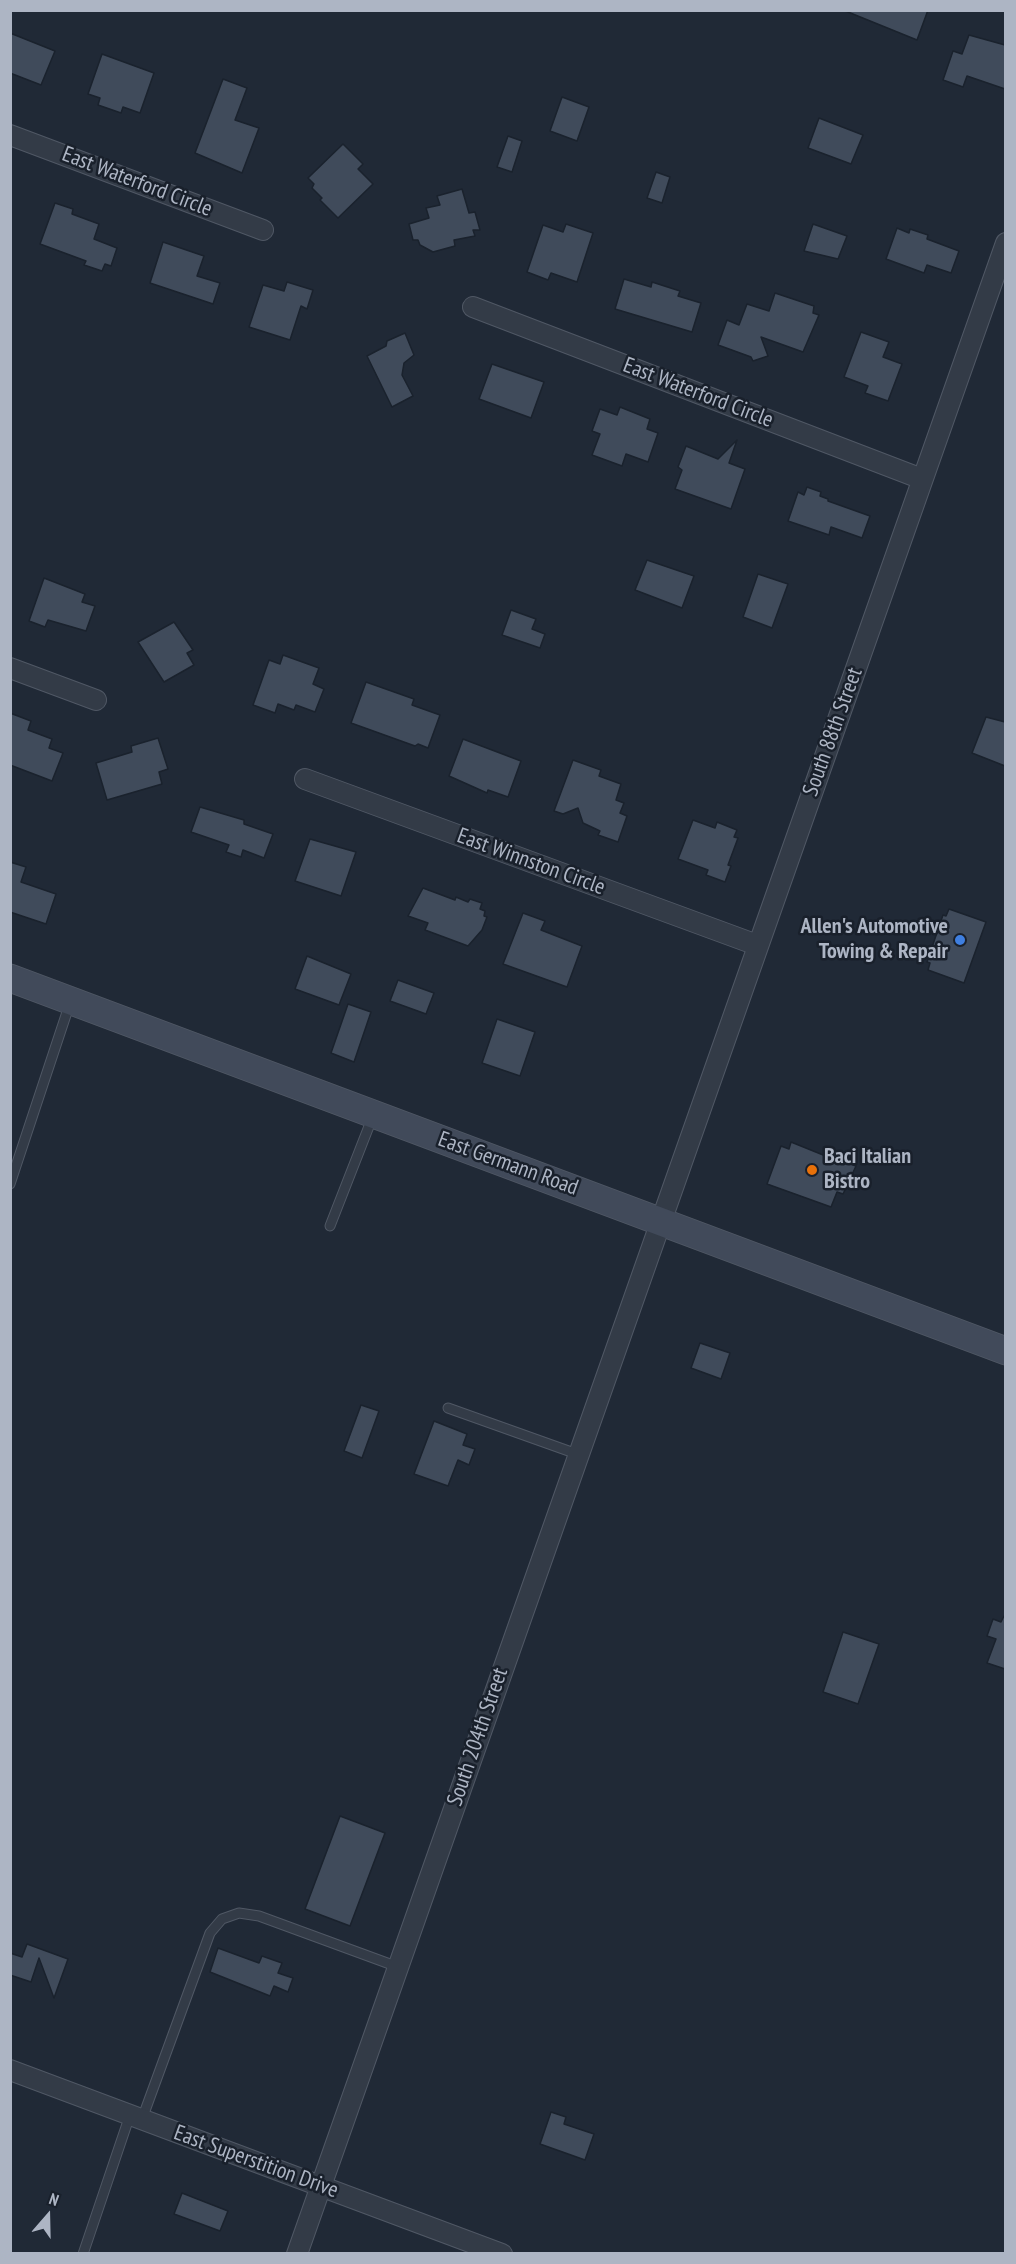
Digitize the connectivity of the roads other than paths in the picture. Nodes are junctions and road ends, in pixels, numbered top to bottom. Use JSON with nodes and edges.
{"nodes":[{"id":1,"x":10,"y":135,"type":"edge"},
{"id":2,"x":263,"y":230,"type":"dead end"},
{"id":3,"x":1005,"y":243,"type":"edge"},
{"id":4,"x":473,"y":308,"type":"dead end"},
{"id":5,"x":922,"y":479,"type":"junction"},
{"id":6,"x":10,"y":668,"type":"edge"},
{"id":7,"x":96,"y":700,"type":"dead end"},
{"id":8,"x":305,"y":779,"type":"dead end"},
{"id":9,"x":757,"y":945,"type":"junction"},
{"id":10,"x":10,"y":978,"type":"edge"},
{"id":11,"x":71,"y":1000,"type":"junction"},
{"id":12,"x":374,"y":1113,"type":"junction"},
{"id":13,"x":10,"y":1184,"type":"edge"},
{"id":14,"x":660,"y":1220,"type":"junction"},
{"id":15,"x":330,"y":1226,"type":"dead end"},
{"id":16,"x":1005,"y":1351,"type":"edge"},
{"id":17,"x":448,"y":1408,"type":"dead end"},
{"id":18,"x":578,"y":1454,"type":"junction"},
{"id":19,"x":398,"y":1967,"type":"junction"},
{"id":20,"x":10,"y":2070,"type":"edge"},
{"id":21,"x":136,"y":2117,"type":"junction"},
{"id":22,"x":321,"y":2187,"type":"junction"},
{"id":23,"x":83,"y":2253,"type":"edge"},
{"id":24,"x":297,"y":2253,"type":"edge"},
{"id":25,"x":502,"y":2253,"type":"edge"}],
"edges":[{"from":1,"to":2,"type":"street","name":"East Waterford Circle"},
{"from":3,"to":5,"type":"street","name":"South 88th Street"},
{"from":4,"to":5,"type":"street","name":"East Waterford Circle"},
{"from":5,"to":9,"type":"street","name":"South 88th Street"},
{"from":6,"to":7,"type":"street"},
{"from":8,"to":9,"type":"street","name":"East Winnston Circle"},
{"from":9,"to":14,"type":"street","name":"South 88th Street"},
{"from":10,"to":11,"type":"street","name":"East Germann Road"},
{"from":11,"to":12,"type":"street","name":"East Germann Road"},
{"from":11,"to":13,"type":"lane"},
{"from":12,"to":14,"type":"street","name":"East Germann Road"},
{"from":12,"to":15,"type":"lane"},
{"from":14,"to":16,"type":"street","name":"East Germann Road"},
{"from":14,"to":18,"type":"street","name":"South 204th Street"},
{"from":17,"to":18,"type":"lane"},
{"from":18,"to":19,"type":"street","name":"South 204th Street"},
{"from":19,"to":21,"type":"lane"},
{"from":19,"to":22,"type":"street","name":"South 204th Street"},
{"from":20,"to":21,"type":"street","name":"East Superstition Drive"},
{"from":21,"to":22,"type":"street","name":"East Superstition Drive"},
{"from":21,"to":23,"type":"lane"},
{"from":22,"to":24,"type":"street","name":"South 204th Street"},
{"from":22,"to":25,"type":"street","name":"East Superstition Drive"}]}
